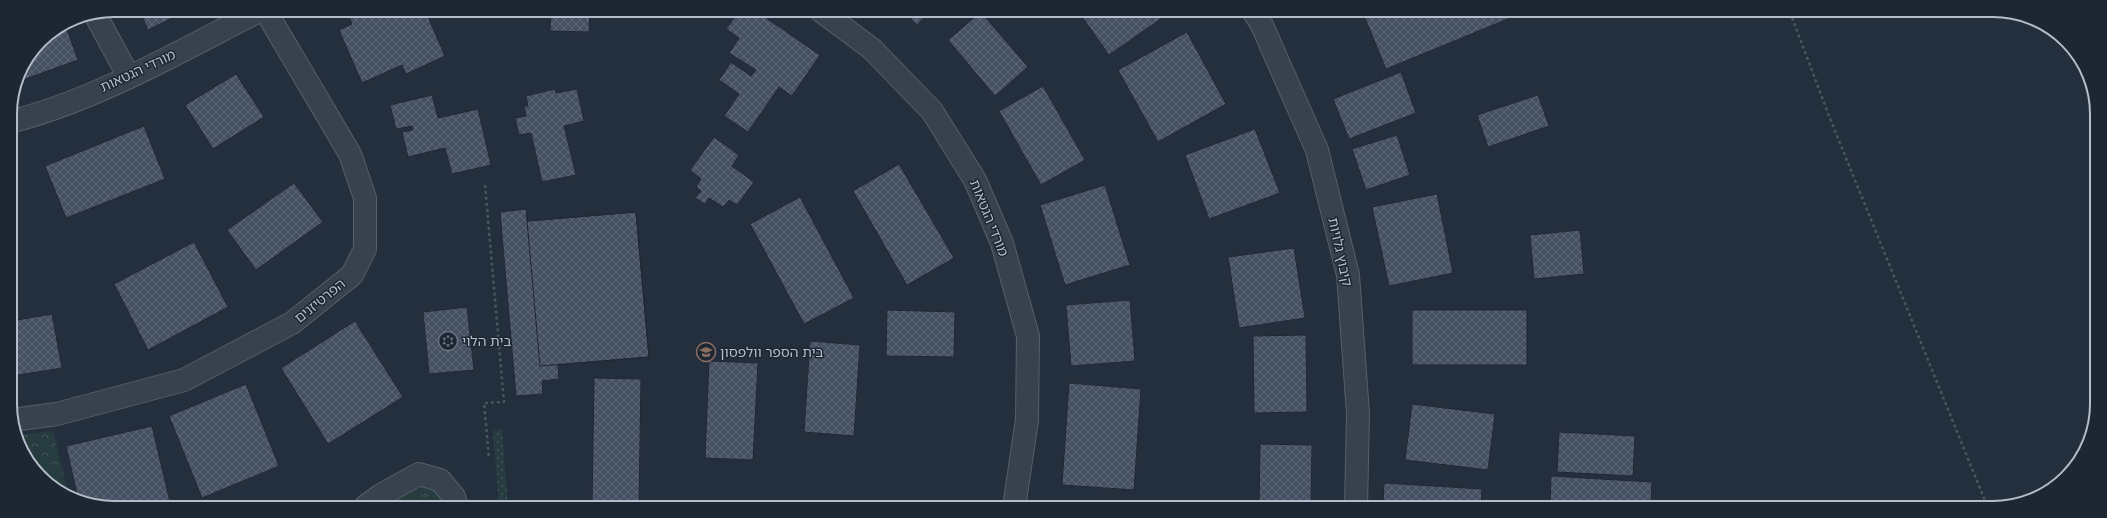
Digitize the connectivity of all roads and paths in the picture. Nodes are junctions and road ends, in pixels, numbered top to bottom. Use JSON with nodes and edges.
{"nodes":[{"id":1,"x":247,"y":17,"type":"edge"},
{"id":2,"x":269,"y":17,"type":"edge"},
{"id":3,"x":829,"y":17,"type":"edge"},
{"id":4,"x":1258,"y":17,"type":"edge"},
{"id":5,"x":1792,"y":17,"type":"edge"},
{"id":6,"x":97,"y":19,"type":"edge"},
{"id":7,"x":129,"y":77,"type":"junction"},
{"id":8,"x":17,"y":120,"type":"edge"},
{"id":9,"x":484,"y":186,"type":"dead end"},
{"id":10,"x":18,"y":419,"type":"edge"},
{"id":11,"x":489,"y":458,"type":"dead end"},
{"id":12,"x":372,"y":501,"type":"edge"},
{"id":13,"x":455,"y":501,"type":"edge"},
{"id":14,"x":1016,"y":501,"type":"edge"},
{"id":15,"x":1356,"y":501,"type":"edge"},
{"id":16,"x":1985,"y":501,"type":"edge"}],
"edges":[{"from":1,"to":7,"type":"street","name":"מורדי הגטאות"},
{"from":2,"to":10,"type":"street","name":"הפרטיזנים"},
{"from":3,"to":14,"type":"street","name":"מורדי הגטאות"},
{"from":4,"to":15,"type":"street","name":"קיבוץ גלויות"},
{"from":5,"to":16,"type":"path"},
{"from":6,"to":7,"type":"street"},
{"from":7,"to":8,"type":"street","name":"מורדי הגטאות"},
{"from":9,"to":11,"type":"path"},
{"from":12,"to":13,"type":"street"}]}
